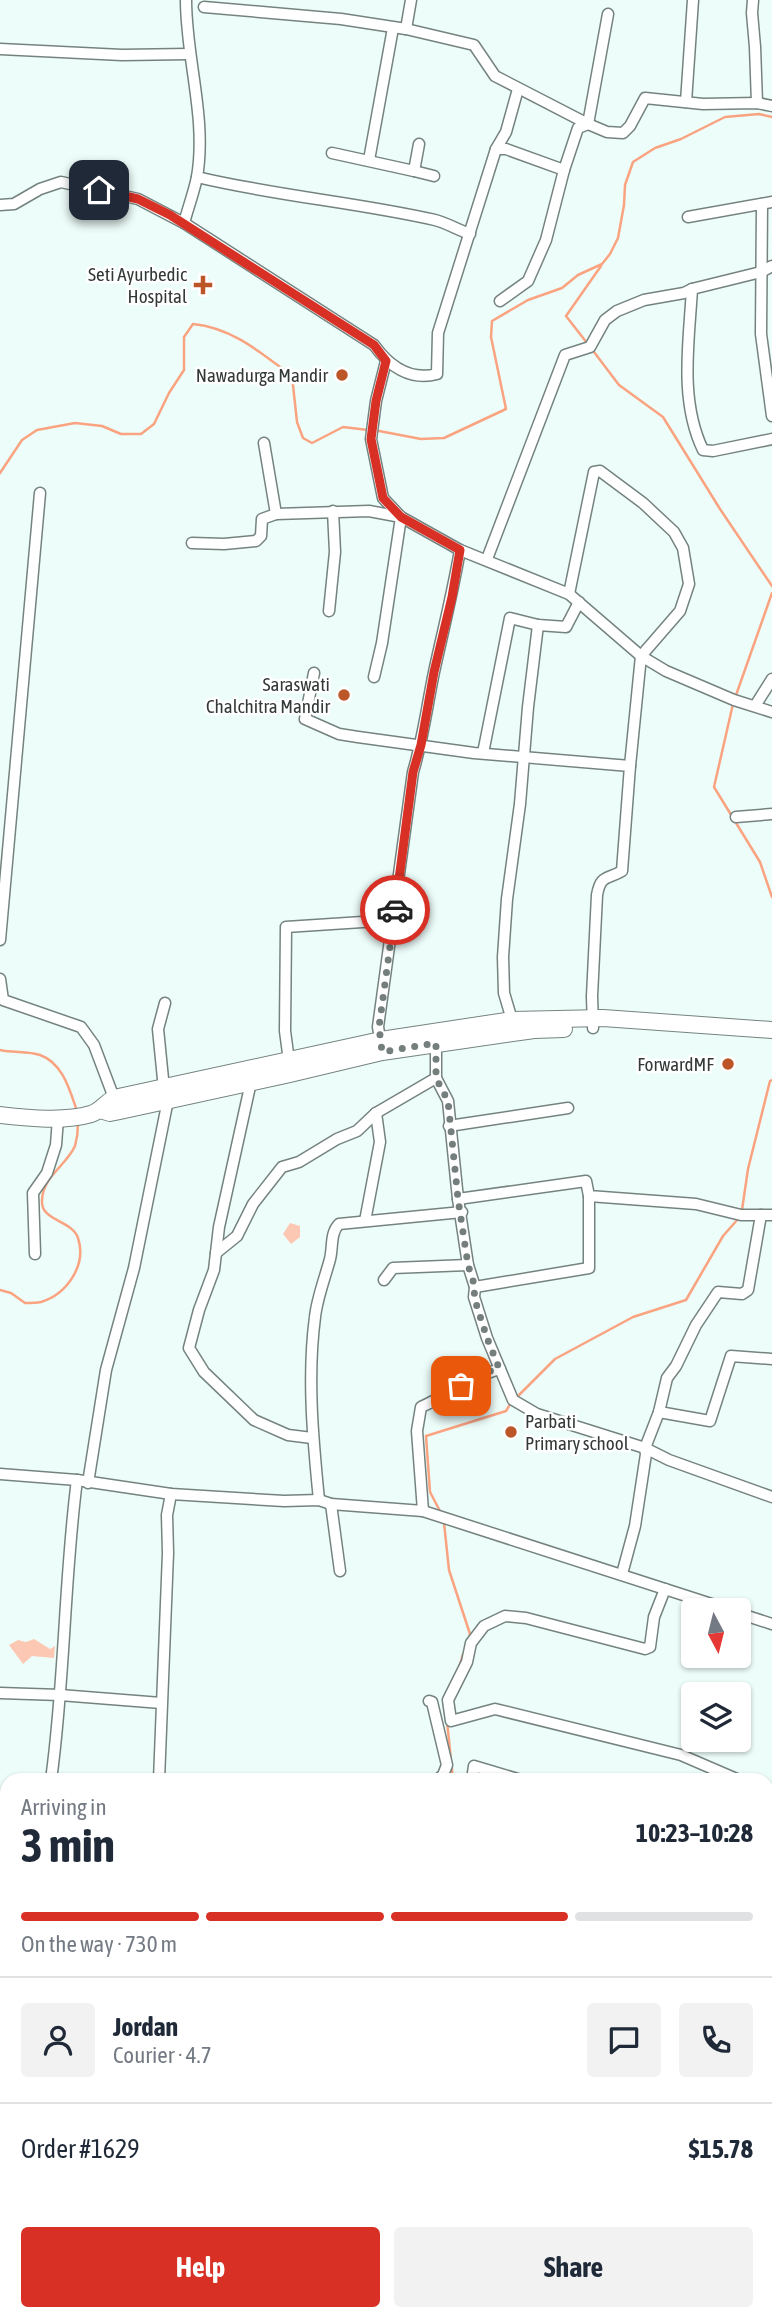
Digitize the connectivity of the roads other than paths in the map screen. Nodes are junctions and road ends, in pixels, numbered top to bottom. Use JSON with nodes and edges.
{"nodes":[{"id":1,"x":411,"y":0,"type":"edge"},
{"id":2,"x":693,"y":0,"type":"edge"},
{"id":3,"x":753,"y":0,"type":"edge"},
{"id":4,"x":188,"y":3,"type":"edge"},
{"id":5,"x":608,"y":14,"type":"dead end"},
{"id":6,"x":393,"y":28,"type":"junction"},
{"id":7,"x":406,"y":29,"type":"junction"},
{"id":8,"x":0,"y":49,"type":"edge"},
{"id":9,"x":189,"y":54,"type":"junction"},
{"id":10,"x":518,"y":89,"type":"junction"},
{"id":11,"x":685,"y":102,"type":"junction"},
{"id":12,"x":757,"y":103,"type":"junction"},
{"id":13,"x":772,"y":106,"type":"edge"},
{"id":14,"x":588,"y":124,"type":"junction"},
{"id":15,"x":419,"y":144,"type":"dead end"},
{"id":16,"x":496,"y":149,"type":"junction"},
{"id":17,"x":332,"y":153,"type":"dead end"},
{"id":18,"x":369,"y":160,"type":"junction"},
{"id":19,"x":564,"y":170,"type":"junction"},
{"id":20,"x":414,"y":171,"type":"junction"},
{"id":21,"x":434,"y":176,"type":"dead end"},
{"id":22,"x":197,"y":177,"type":"junction"},
{"id":23,"x":767,"y":203,"type":"edge"},
{"id":24,"x":0,"y":205,"type":"edge"},
{"id":25,"x":688,"y":217,"type":"dead end"},
{"id":26,"x":184,"y":223,"type":"junction"},
{"id":27,"x":470,"y":234,"type":"junction"},
{"id":28,"x":767,"y":269,"type":"edge"},
{"id":29,"x":692,"y":289,"type":"junction"},
{"id":30,"x":500,"y":301,"type":"dead end"},
{"id":31,"x":386,"y":361,"type":"junction"},
{"id":32,"x":772,"y":416,"type":"edge"},
{"id":33,"x":772,"y":439,"type":"edge"},
{"id":34,"x":264,"y":443,"type":"dead end"},
{"id":35,"x":40,"y":493,"type":"dead end"},
{"id":36,"x":333,"y":512,"type":"junction"},
{"id":37,"x":276,"y":514,"type":"junction"},
{"id":38,"x":401,"y":517,"type":"junction"},
{"id":39,"x":192,"y":543,"type":"dead end"},
{"id":40,"x":460,"y":550,"type":"junction"},
{"id":41,"x":487,"y":559,"type":"junction"},
{"id":42,"x":569,"y":594,"type":"junction"},
{"id":43,"x":579,"y":602,"type":"junction"},
{"id":44,"x":329,"y":611,"type":"dead end"},
{"id":45,"x":538,"y":625,"type":"junction"},
{"id":46,"x":641,"y":656,"type":"junction"},
{"id":47,"x":314,"y":673,"type":"dead end"},
{"id":48,"x":374,"y":677,"type":"dead end"},
{"id":49,"x":772,"y":680,"type":"edge"},
{"id":50,"x":755,"y":706,"type":"junction"},
{"id":51,"x":772,"y":712,"type":"edge"},
{"id":52,"x":421,"y":745,"type":"junction"},
{"id":53,"x":484,"y":753,"type":"junction"},
{"id":54,"x":524,"y":757,"type":"junction"},
{"id":55,"x":630,"y":766,"type":"junction"},
{"id":56,"x":772,"y":814,"type":"edge"},
{"id":57,"x":736,"y":817,"type":"dead end"},
{"id":58,"x":393,"y":920,"type":"junction"},
{"id":59,"x":0,"y":940,"type":"edge"},
{"id":60,"x":0,"y":979,"type":"edge"},
{"id":61,"x":165,"y":1003,"type":"dead end"},
{"id":62,"x":512,"y":1020,"type":"junction"},
{"id":63,"x":593,"y":1023,"type":"junction"},
{"id":64,"x":772,"y":1030,"type":"edge"},
{"id":65,"x":772,"y":1039,"type":"edge"},
{"id":66,"x":436,"y":1043,"type":"junction"},
{"id":67,"x":382,"y":1046,"type":"junction"},
{"id":68,"x":289,"y":1061,"type":"junction"},
{"id":69,"x":436,"y":1078,"type":"junction"},
{"id":70,"x":251,"y":1082,"type":"junction"},
{"id":71,"x":168,"y":1094,"type":"junction"},
{"id":72,"x":114,"y":1098,"type":"junction"},
{"id":73,"x":568,"y":1108,"type":"dead end"},
{"id":74,"x":100,"y":1110,"type":"junction"},
{"id":75,"x":376,"y":1113,"type":"junction"},
{"id":76,"x":0,"y":1115,"type":"edge"},
{"id":77,"x":58,"y":1118,"type":"junction"},
{"id":78,"x":449,"y":1126,"type":"junction"},
{"id":79,"x":589,"y":1196,"type":"junction"},
{"id":80,"x":458,"y":1199,"type":"junction"},
{"id":81,"x":462,"y":1212,"type":"junction"},
{"id":82,"x":766,"y":1215,"type":"edge"},
{"id":83,"x":365,"y":1221,"type":"junction"},
{"id":84,"x":216,"y":1253,"type":"junction"},
{"id":85,"x":35,"y":1254,"type":"dead end"},
{"id":86,"x":468,"y":1265,"type":"junction"},
{"id":87,"x":384,"y":1280,"type":"dead end"},
{"id":88,"x":475,"y":1287,"type":"junction"},
{"id":89,"x":772,"y":1359,"type":"edge"},
{"id":90,"x":499,"y":1368,"type":"junction"},
{"id":91,"x":659,"y":1412,"type":"junction"},
{"id":92,"x":312,"y":1438,"type":"junction"},
{"id":93,"x":645,"y":1448,"type":"junction"},
{"id":94,"x":0,"y":1474,"type":"edge"},
{"id":95,"x":82,"y":1481,"type":"junction"},
{"id":96,"x":171,"y":1494,"type":"junction"},
{"id":97,"x":772,"y":1497,"type":"edge"},
{"id":98,"x":319,"y":1500,"type":"junction"},
{"id":99,"x":331,"y":1504,"type":"junction"},
{"id":100,"x":423,"y":1511,"type":"junction"},
{"id":101,"x":340,"y":1571,"type":"dead end"},
{"id":102,"x":622,"y":1574,"type":"junction"},
{"id":103,"x":665,"y":1589,"type":"junction"},
{"id":104,"x":693,"y":1598,"type":"edge"},
{"id":105,"x":751,"y":1617,"type":"edge"},
{"id":106,"x":772,"y":1624,"type":"edge"},
{"id":107,"x":0,"y":1693,"type":"edge"},
{"id":108,"x":60,"y":1695,"type":"junction"},
{"id":109,"x":429,"y":1701,"type":"dead end"},
{"id":110,"x":161,"y":1703,"type":"junction"},
{"id":111,"x":52,"y":1773,"type":"edge"},
{"id":112,"x":159,"y":1773,"type":"edge"},
{"id":113,"x":444,"y":1773,"type":"edge"},
{"id":114,"x":473,"y":1773,"type":"edge"},
{"id":115,"x":498,"y":1773,"type":"edge"},
{"id":116,"x":723,"y":1773,"type":"edge"}],
"edges":[{"from":1,"to":7,"type":"street"},
{"from":2,"to":11,"type":"street"},
{"from":3,"to":12,"type":"street"},
{"from":4,"to":6,"type":"street"},
{"from":4,"to":9,"type":"street"},
{"from":5,"to":14,"type":"street"},
{"from":6,"to":7,"type":"street"},
{"from":6,"to":18,"type":"street"},
{"from":7,"to":10,"type":"street"},
{"from":8,"to":9,"type":"street"},
{"from":9,"to":22,"type":"street"},
{"from":10,"to":14,"type":"street"},
{"from":10,"to":16,"type":"street"},
{"from":11,"to":12,"type":"street"},
{"from":11,"to":14,"type":"street"},
{"from":12,"to":13,"type":"street"},
{"from":14,"to":19,"type":"street"},
{"from":15,"to":20,"type":"street"},
{"from":16,"to":19,"type":"street"},
{"from":16,"to":27,"type":"street"},
{"from":17,"to":18,"type":"street"},
{"from":18,"to":20,"type":"street"},
{"from":19,"to":30,"type":"street"},
{"from":20,"to":21,"type":"street"},
{"from":22,"to":26,"type":"street"},
{"from":22,"to":27,"type":"street"},
{"from":23,"to":25,"type":"street"},
{"from":23,"to":28,"type":"street"},
{"from":24,"to":26,"type":"street"},
{"from":26,"to":31,"type":"street"},
{"from":27,"to":31,"type":"street"},
{"from":28,"to":29,"type":"street"},
{"from":28,"to":32,"type":"street"},
{"from":29,"to":33,"type":"street"},
{"from":29,"to":41,"type":"street"},
{"from":31,"to":38,"type":"street"},
{"from":34,"to":37,"type":"street"},
{"from":35,"to":59,"type":"street"},
{"from":36,"to":37,"type":"street"},
{"from":36,"to":38,"type":"street"},
{"from":36,"to":44,"type":"street"},
{"from":37,"to":39,"type":"street"},
{"from":38,"to":40,"type":"street"},
{"from":38,"to":48,"type":"street"},
{"from":40,"to":41,"type":"street"},
{"from":40,"to":52,"type":"street"},
{"from":41,"to":42,"type":"street"},
{"from":42,"to":43,"type":"street"},
{"from":42,"to":46,"type":"street"},
{"from":43,"to":45,"type":"street"},
{"from":43,"to":46,"type":"street"},
{"from":45,"to":53,"type":"street"},
{"from":45,"to":54,"type":"street"},
{"from":46,"to":50,"type":"street"},
{"from":46,"to":55,"type":"street"},
{"from":47,"to":52,"type":"street"},
{"from":49,"to":50,"type":"street"},
{"from":50,"to":51,"type":"street"},
{"from":52,"to":53,"type":"street"},
{"from":52,"to":58,"type":"street"},
{"from":53,"to":54,"type":"street"},
{"from":54,"to":55,"type":"street"},
{"from":54,"to":62,"type":"street"},
{"from":55,"to":63,"type":"street"},
{"from":56,"to":57,"type":"street"},
{"from":58,"to":67,"type":"street"},
{"from":58,"to":68,"type":"street"},
{"from":60,"to":72,"type":"street"},
{"from":61,"to":71,"type":"street"},
{"from":62,"to":63,"type":"main road"},
{"from":62,"to":67,"type":"main road"},
{"from":63,"to":64,"type":"main road"},
{"from":63,"to":65,"type":"main road"},
{"from":63,"to":66,"type":"main road"},
{"from":66,"to":67,"type":"main road"},
{"from":66,"to":69,"type":"street"},
{"from":67,"to":68,"type":"main road"},
{"from":67,"to":70,"type":"main road"},
{"from":68,"to":71,"type":"main road"},
{"from":69,"to":75,"type":"street"},
{"from":69,"to":78,"type":"street"},
{"from":70,"to":71,"type":"main road"},
{"from":70,"to":84,"type":"street"},
{"from":71,"to":72,"type":"main road"},
{"from":71,"to":74,"type":"main road"},
{"from":71,"to":95,"type":"street"},
{"from":72,"to":74,"type":"main road"},
{"from":73,"to":78,"type":"street"},
{"from":74,"to":77,"type":"main road"},
{"from":75,"to":83,"type":"street"},
{"from":75,"to":84,"type":"street"},
{"from":76,"to":77,"type":"main road"},
{"from":77,"to":85,"type":"street"},
{"from":78,"to":80,"type":"street"},
{"from":79,"to":80,"type":"street"},
{"from":79,"to":82,"type":"street"},
{"from":79,"to":88,"type":"street"},
{"from":80,"to":81,"type":"street"},
{"from":81,"to":83,"type":"street"},
{"from":81,"to":86,"type":"street"},
{"from":82,"to":91,"type":"street"},
{"from":83,"to":92,"type":"street"},
{"from":84,"to":92,"type":"street"},
{"from":86,"to":87,"type":"street"},
{"from":86,"to":88,"type":"street"},
{"from":88,"to":90,"type":"street"},
{"from":89,"to":91,"type":"street"},
{"from":90,"to":93,"type":"street"},
{"from":90,"to":100,"type":"street"},
{"from":91,"to":93,"type":"street"},
{"from":92,"to":98,"type":"street"},
{"from":93,"to":97,"type":"street"},
{"from":93,"to":102,"type":"street"},
{"from":94,"to":95,"type":"street"},
{"from":95,"to":96,"type":"street"},
{"from":95,"to":108,"type":"street"},
{"from":96,"to":98,"type":"street"},
{"from":96,"to":110,"type":"street"},
{"from":98,"to":99,"type":"street"},
{"from":99,"to":100,"type":"street"},
{"from":99,"to":101,"type":"street"},
{"from":100,"to":102,"type":"street"},
{"from":102,"to":103,"type":"street"},
{"from":103,"to":104,"type":"street"},
{"from":103,"to":116,"type":"street"},
{"from":105,"to":106,"type":"street"},
{"from":107,"to":108,"type":"street"},
{"from":108,"to":110,"type":"street"},
{"from":108,"to":111,"type":"street"},
{"from":109,"to":113,"type":"street"},
{"from":110,"to":112,"type":"street"},
{"from":114,"to":115,"type":"street"}]}
